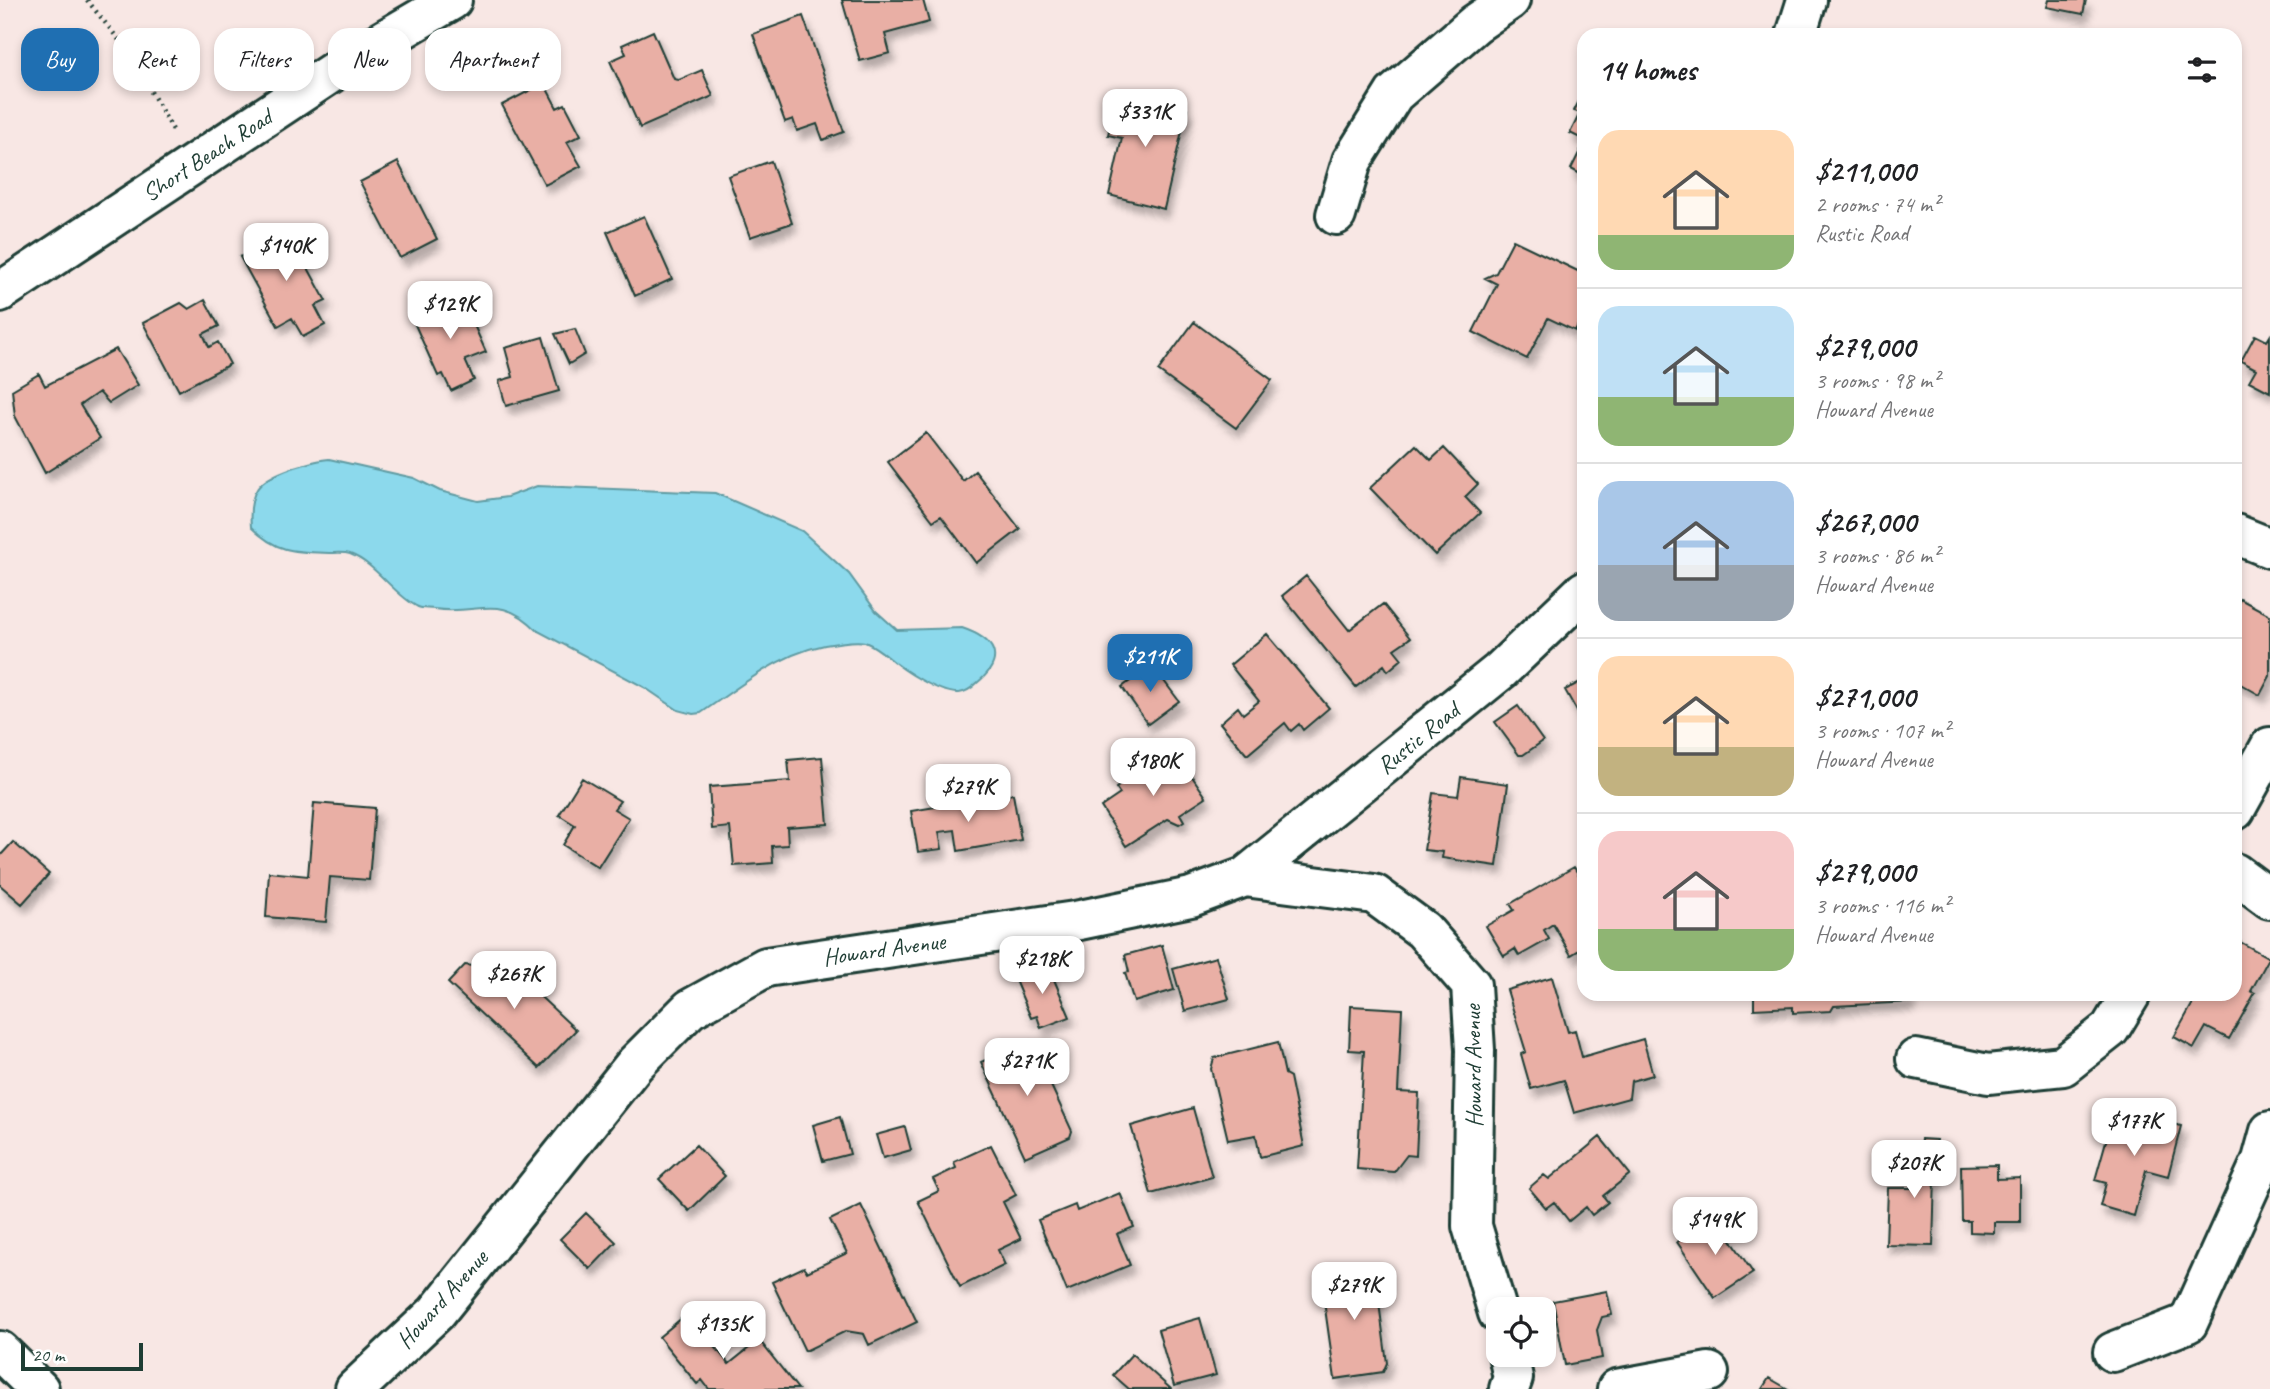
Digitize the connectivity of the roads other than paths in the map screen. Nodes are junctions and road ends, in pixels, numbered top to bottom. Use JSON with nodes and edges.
{"nodes":[{"id":1,"x":452,"y":0,"type":"edge"},
{"id":2,"x":1510,"y":0,"type":"edge"},
{"id":3,"x":1807,"y":0,"type":"edge"},
{"id":4,"x":1798,"y":28,"type":"edge"},
{"id":5,"x":1336,"y":215,"type":"dead end"},
{"id":6,"x":0,"y":292,"type":"edge"},
{"id":7,"x":2242,"y":537,"type":"edge"},
{"id":8,"x":2270,"y":548,"type":"edge"},
{"id":9,"x":1577,"y":597,"type":"edge"},
{"id":10,"x":2270,"y":747,"type":"edge"},
{"id":11,"x":2242,"y":797,"type":"edge"},
{"id":12,"x":1245,"y":877,"type":"junction"},
{"id":13,"x":2242,"y":878,"type":"edge"},
{"id":14,"x":2270,"y":900,"type":"edge"},
{"id":15,"x":2127,"y":1001,"type":"edge"},
{"id":16,"x":1916,"y":1059,"type":"dead end"},
{"id":17,"x":2270,"y":1131,"type":"edge"},
{"id":18,"x":1493,"y":1297,"type":"edge"},
{"id":19,"x":0,"y":1351,"type":"edge"},
{"id":20,"x":2113,"y":1352,"type":"dead end"},
{"id":21,"x":1511,"y":1367,"type":"edge"},
{"id":22,"x":1709,"y":1372,"type":"dead end"},
{"id":23,"x":39,"y":1389,"type":"edge"},
{"id":24,"x":355,"y":1389,"type":"edge"},
{"id":25,"x":1509,"y":1389,"type":"edge"},
{"id":26,"x":1617,"y":1389,"type":"edge"}],
"edges":[{"from":1,"to":6,"type":"street","name":"Short Beach Road"},
{"from":2,"to":5,"type":"street"},
{"from":3,"to":4,"type":"street"},
{"from":7,"to":8,"type":"street"},
{"from":9,"to":12,"type":"street","name":"Rustic Road"},
{"from":10,"to":11,"type":"street"},
{"from":12,"to":18,"type":"street","name":"Howard Avenue"},
{"from":12,"to":24,"type":"street","name":"Howard Avenue"},
{"from":13,"to":14,"type":"street"},
{"from":15,"to":16,"type":"street"},
{"from":17,"to":20,"type":"street"},
{"from":19,"to":23,"type":"street"},
{"from":21,"to":25,"type":"street"},
{"from":22,"to":26,"type":"street"}]}
